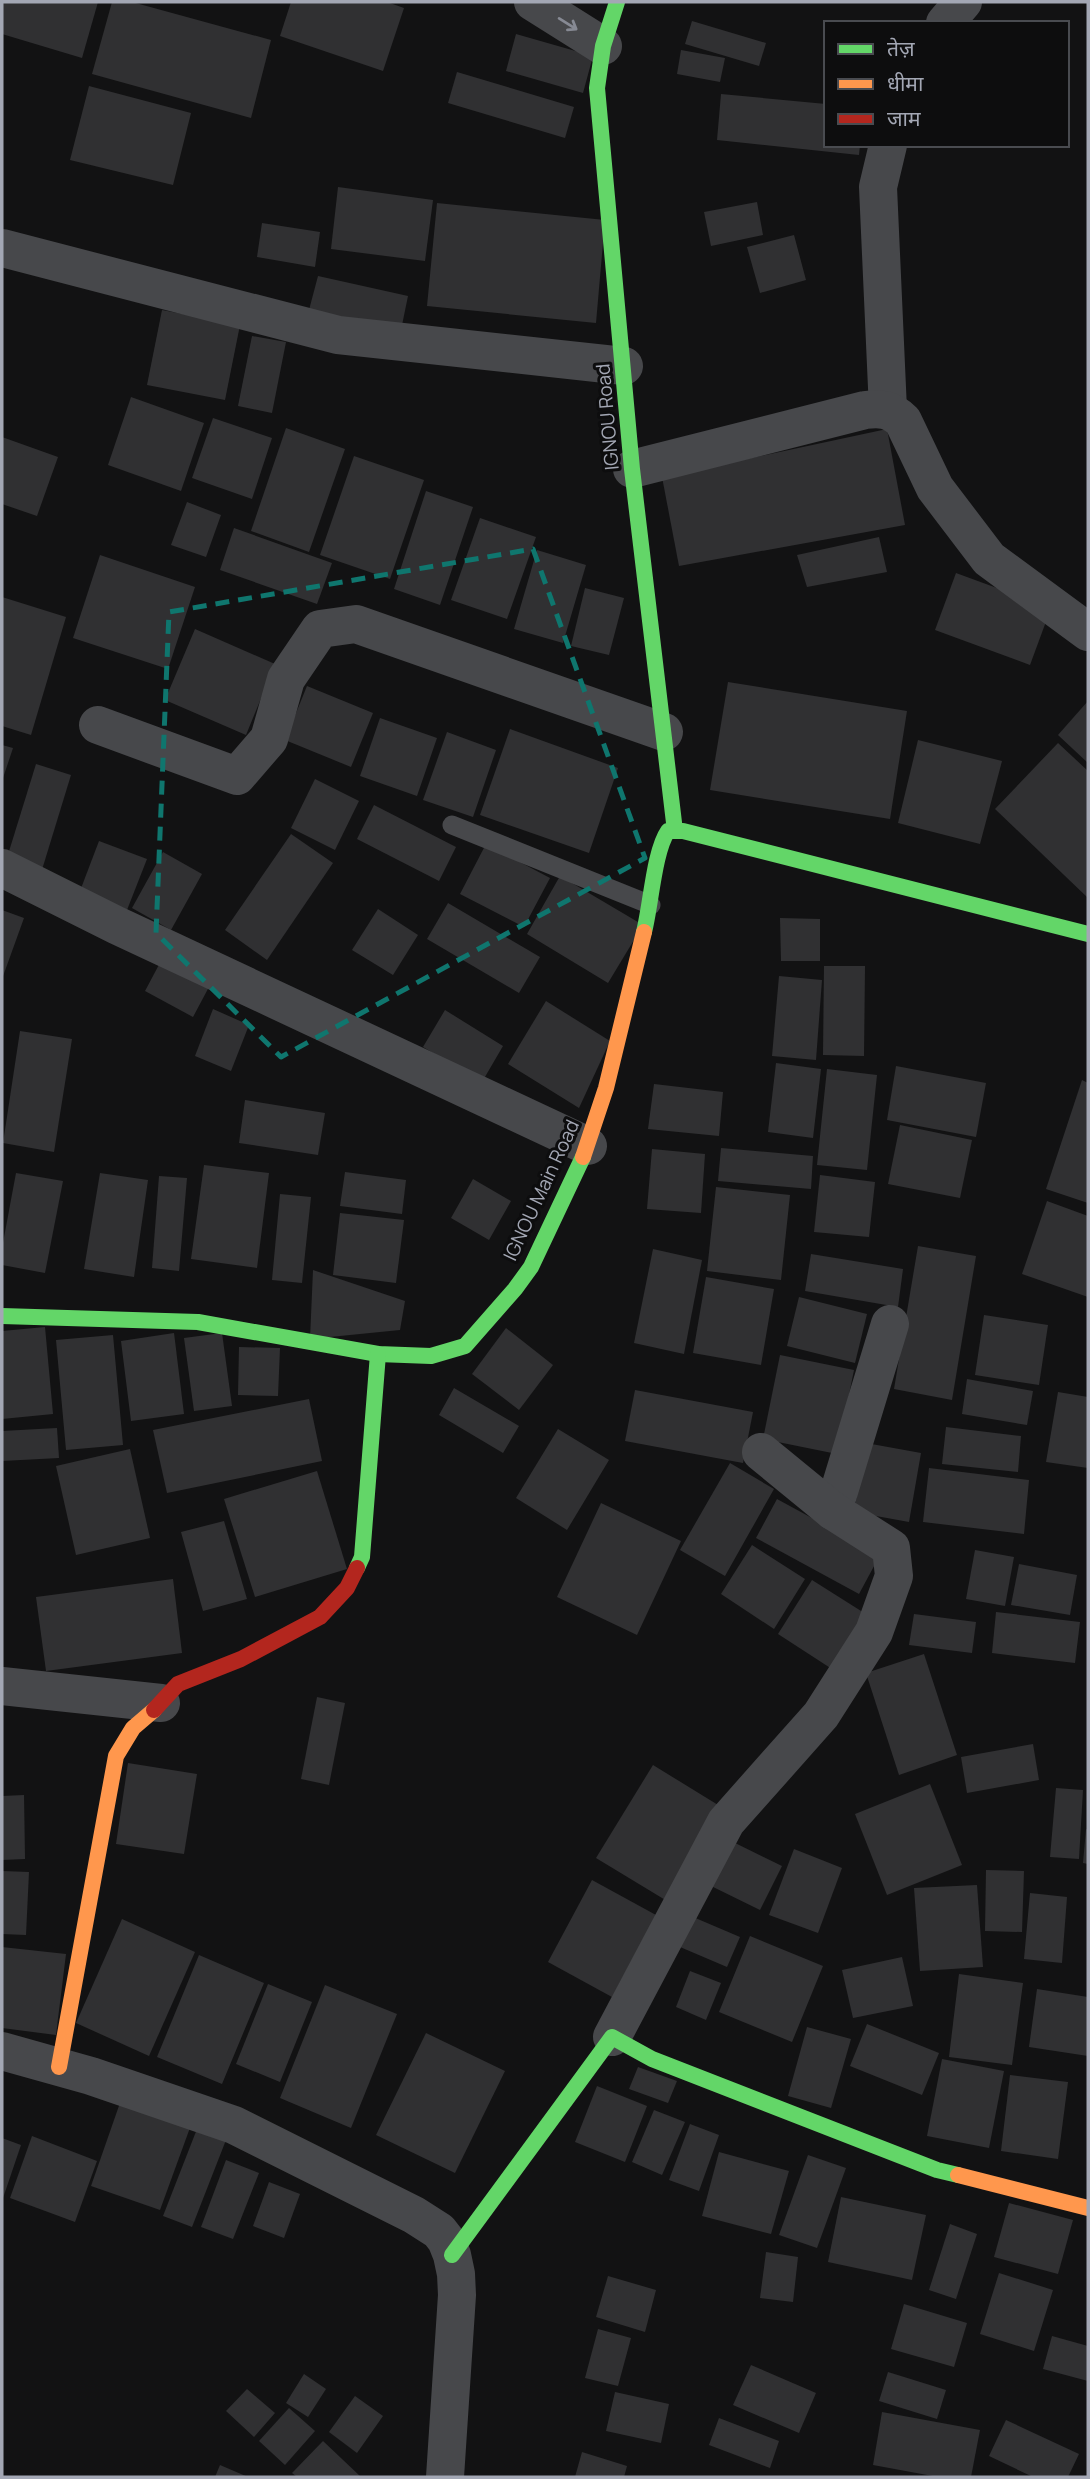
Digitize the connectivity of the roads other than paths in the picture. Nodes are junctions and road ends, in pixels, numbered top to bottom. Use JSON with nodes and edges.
{"nodes":[{"id":1,"x":533,"y":2,"type":"edge"},
{"id":2,"x":617,"y":2,"type":"edge"},
{"id":3,"x":963,"y":2,"type":"edge"},
{"id":4,"x":947,"y":21,"type":"edge"},
{"id":5,"x":603,"y":46,"type":"junction"},
{"id":6,"x":887,"y":147,"type":"edge"},
{"id":7,"x":2,"y":248,"type":"edge"},
{"id":8,"x":624,"y":366,"type":"junction"},
{"id":9,"x":888,"y":410,"type":"junction"},
{"id":10,"x":632,"y":469,"type":"junction"},
{"id":11,"x":1088,"y":632,"type":"edge"},
{"id":12,"x":98,"y":725,"type":"dead end"},
{"id":13,"x":663,"y":732,"type":"junction"},
{"id":14,"x":452,"y":825,"type":"dead end"},
{"id":15,"x":675,"y":831,"type":"junction"},
{"id":16,"x":2,"y":868,"type":"edge"},
{"id":17,"x":651,"y":905,"type":"junction"},
{"id":18,"x":1088,"y":934,"type":"edge"},
{"id":19,"x":588,"y":1146,"type":"junction"},
{"id":20,"x":2,"y":1316,"type":"edge"},
{"id":21,"x":890,"y":1324,"type":"dead end"},
{"id":22,"x":378,"y":1354,"type":"junction"},
{"id":23,"x":761,"y":1452,"type":"dead end"},
{"id":24,"x":834,"y":1511,"type":"junction"},
{"id":25,"x":2,"y":1686,"type":"edge"},
{"id":26,"x":162,"y":1703,"type":"junction"},
{"id":27,"x":612,"y":2037,"type":"junction"},
{"id":28,"x":2,"y":2050,"type":"edge"},
{"id":29,"x":59,"y":2067,"type":"junction"},
{"id":30,"x":1088,"y":2208,"type":"edge"},
{"id":31,"x":452,"y":2255,"type":"junction"},
{"id":32,"x":445,"y":2477,"type":"edge"}],
"edges":[{"from":1,"to":5,"type":"street","one_way":true},
{"from":2,"to":5,"type":"street","name":"IGNOU Road"},
{"from":3,"to":4,"type":"street"},
{"from":5,"to":8,"type":"street","name":"IGNOU Road"},
{"from":6,"to":9,"type":"street"},
{"from":7,"to":8,"type":"street"},
{"from":8,"to":10,"type":"street","name":"IGNOU Road"},
{"from":9,"to":10,"type":"street"},
{"from":9,"to":11,"type":"street"},
{"from":10,"to":13,"type":"street","name":"IGNOU Road"},
{"from":12,"to":13,"type":"street"},
{"from":13,"to":15,"type":"street","name":"IGNOU Road"},
{"from":14,"to":17,"type":"lane"},
{"from":15,"to":17,"type":"street","name":"IGNOU Main Road"},
{"from":15,"to":18,"type":"street"},
{"from":16,"to":19,"type":"street"},
{"from":17,"to":19,"type":"street","name":"IGNOU Main Road"},
{"from":19,"to":22,"type":"street","name":"IGNOU Main Road"},
{"from":20,"to":22,"type":"street","name":"IGNOU Main Road"},
{"from":21,"to":24,"type":"street"},
{"from":22,"to":26,"type":"street"},
{"from":23,"to":24,"type":"street"},
{"from":24,"to":27,"type":"street"},
{"from":25,"to":26,"type":"street"},
{"from":26,"to":29,"type":"street"},
{"from":27,"to":30,"type":"street"},
{"from":27,"to":31,"type":"street"},
{"from":28,"to":29,"type":"street"},
{"from":29,"to":31,"type":"street"},
{"from":31,"to":32,"type":"street"}]}
